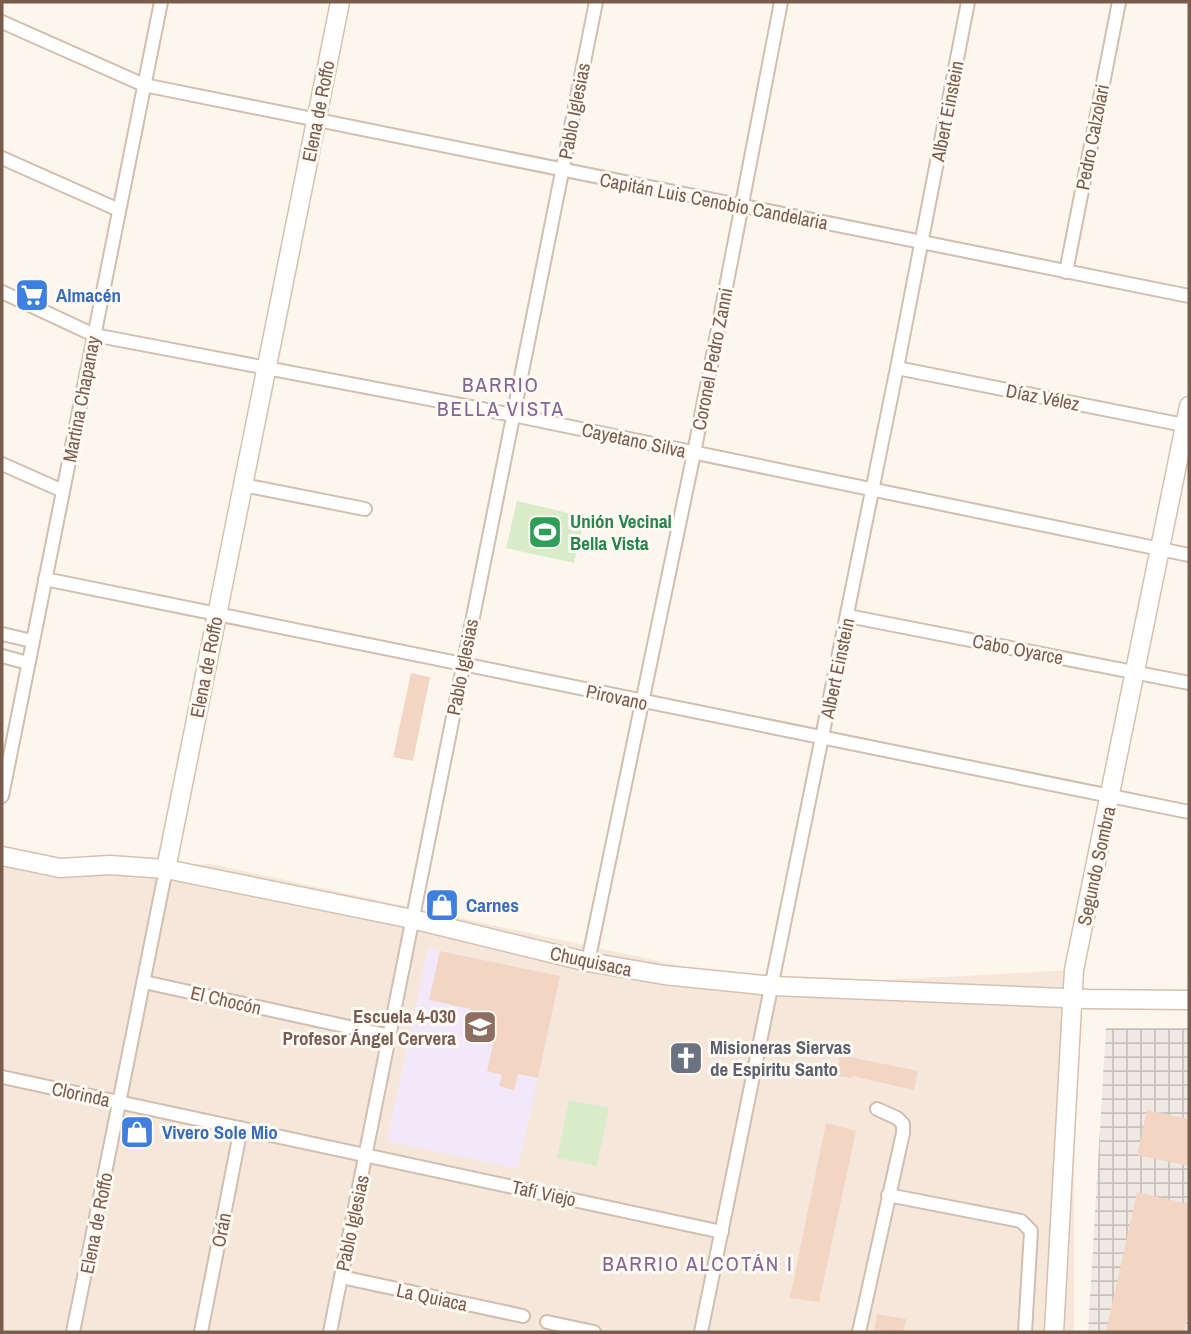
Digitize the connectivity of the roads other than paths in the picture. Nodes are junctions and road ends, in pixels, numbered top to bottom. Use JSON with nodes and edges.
{"nodes":[{"id":1,"x":161,"y":2,"type":"edge"},
{"id":2,"x":340,"y":2,"type":"edge"},
{"id":3,"x":596,"y":2,"type":"edge"},
{"id":4,"x":781,"y":2,"type":"edge"},
{"id":5,"x":968,"y":2,"type":"edge"},
{"id":6,"x":1119,"y":2,"type":"edge"},
{"id":7,"x":2,"y":22,"type":"edge"},
{"id":8,"x":144,"y":85,"type":"junction"},
{"id":9,"x":316,"y":119,"type":"junction"},
{"id":10,"x":2,"y":158,"type":"edge"},
{"id":11,"x":562,"y":170,"type":"junction"},
{"id":12,"x":742,"y":206,"type":"junction"},
{"id":13,"x":119,"y":211,"type":"junction"},
{"id":14,"x":922,"y":243,"type":"junction"},
{"id":15,"x":1066,"y":272,"type":"junction"},
{"id":16,"x":2,"y":292,"type":"edge"},
{"id":17,"x":1189,"y":296,"type":"edge"},
{"id":18,"x":94,"y":335,"type":"junction"},
{"id":19,"x":267,"y":367,"type":"junction"},
{"id":20,"x":897,"y":368,"type":"junction"},
{"id":21,"x":1189,"y":407,"type":"edge"},
{"id":22,"x":513,"y":415,"type":"junction"},
{"id":23,"x":1187,"y":426,"type":"edge"},
{"id":24,"x":694,"y":453,"type":"junction"},
{"id":25,"x":2,"y":464,"type":"edge"},
{"id":26,"x":243,"y":485,"type":"junction"},
{"id":27,"x":63,"y":491,"type":"junction"},
{"id":28,"x":872,"y":491,"type":"junction"},
{"id":29,"x":365,"y":509,"type":"dead end"},
{"id":30,"x":1160,"y":549,"type":"junction"},
{"id":31,"x":1189,"y":555,"type":"edge"},
{"id":32,"x":45,"y":579,"type":"junction"},
{"id":33,"x":217,"y":615,"type":"junction"},
{"id":34,"x":848,"y":616,"type":"junction"},
{"id":35,"x":2,"y":634,"type":"edge"},
{"id":36,"x":32,"y":642,"type":"junction"},
{"id":37,"x":2,"y":656,"type":"edge"},
{"id":38,"x":28,"y":663,"type":"junction"},
{"id":39,"x":463,"y":665,"type":"junction"},
{"id":40,"x":1136,"y":672,"type":"junction"},
{"id":41,"x":1189,"y":683,"type":"edge"},
{"id":42,"x":641,"y":702,"type":"junction"},
{"id":43,"x":822,"y":738,"type":"junction"},
{"id":44,"x":2,"y":796,"type":"edge"},
{"id":45,"x":1110,"y":797,"type":"junction"},
{"id":46,"x":1189,"y":812,"type":"edge"},
{"id":47,"x":2,"y":856,"type":"edge"},
{"id":48,"x":166,"y":869,"type":"junction"},
{"id":49,"x":412,"y":919,"type":"junction"},
{"id":50,"x":589,"y":962,"type":"junction"},
{"id":51,"x":144,"y":982,"type":"junction"},
{"id":52,"x":773,"y":986,"type":"junction"},
{"id":53,"x":1072,"y":998,"type":"junction"},
{"id":54,"x":1189,"y":1000,"type":"edge"},
{"id":55,"x":390,"y":1037,"type":"junction"},
{"id":56,"x":2,"y":1077,"type":"edge"},
{"id":57,"x":121,"y":1103,"type":"junction"},
{"id":58,"x":877,"y":1109,"type":"dead end"},
{"id":59,"x":241,"y":1128,"type":"junction"},
{"id":60,"x":366,"y":1155,"type":"junction"},
{"id":61,"x":888,"y":1195,"type":"junction"},
{"id":62,"x":722,"y":1232,"type":"junction"},
{"id":63,"x":341,"y":1277,"type":"junction"},
{"id":64,"x":523,"y":1316,"type":"dead end"},
{"id":65,"x":547,"y":1322,"type":"dead end"},
{"id":66,"x":74,"y":1332,"type":"edge"},
{"id":67,"x":201,"y":1332,"type":"edge"},
{"id":68,"x":330,"y":1332,"type":"edge"},
{"id":69,"x":594,"y":1332,"type":"edge"},
{"id":70,"x":701,"y":1332,"type":"edge"},
{"id":71,"x":859,"y":1332,"type":"edge"},
{"id":72,"x":1025,"y":1332,"type":"edge"},
{"id":73,"x":1054,"y":1332,"type":"edge"}],
"edges":[{"from":1,"to":8,"type":"street","name":"Martina Chapanay"},
{"from":2,"to":9,"type":"street","name":"Elena de Roffo"},
{"from":3,"to":11,"type":"street","name":"Pablo Iglesias"},
{"from":4,"to":12,"type":"street","name":"Coronel Pedro Zanni"},
{"from":5,"to":14,"type":"street","name":"Albert Einstein"},
{"from":6,"to":15,"type":"street","name":"Pedro Calzolari"},
{"from":7,"to":8,"type":"street","name":"Capitán Luis Cenobio Candelaria"},
{"from":8,"to":9,"type":"street","name":"Capitán Luis Cenobio Candelaria"},
{"from":8,"to":13,"type":"street","name":"Martina Chapanay"},
{"from":9,"to":11,"type":"street","name":"Capitán Luis Cenobio Candelaria"},
{"from":9,"to":19,"type":"street","name":"Elena de Roffo"},
{"from":10,"to":13,"type":"street"},
{"from":11,"to":12,"type":"street","name":"Capitán Luis Cenobio Candelaria"},
{"from":11,"to":22,"type":"street","name":"Pablo Iglesias"},
{"from":12,"to":14,"type":"street","name":"Capitán Luis Cenobio Candelaria"},
{"from":12,"to":24,"type":"street","name":"Coronel Pedro Zanni"},
{"from":13,"to":18,"type":"street","name":"Martina Chapanay"},
{"from":14,"to":15,"type":"street","name":"Capitán Luis Cenobio Candelaria"},
{"from":14,"to":20,"type":"street","name":"Albert Einstein"},
{"from":15,"to":17,"type":"street","name":"Capitán Luis Cenobio Candelaria"},
{"from":16,"to":18,"type":"street","name":"Cayetano Silva"},
{"from":18,"to":19,"type":"street","name":"Cayetano Silva"},
{"from":18,"to":27,"type":"street","name":"Martina Chapanay"},
{"from":19,"to":22,"type":"street","name":"Cayetano Silva"},
{"from":19,"to":26,"type":"street","name":"Elena de Roffo"},
{"from":20,"to":23,"type":"street","name":"Díaz Vélez"},
{"from":20,"to":28,"type":"street","name":"Albert Einstein"},
{"from":21,"to":23,"type":"street","name":"Segundo Sombra"},
{"from":22,"to":24,"type":"street","name":"Cayetano Silva"},
{"from":22,"to":39,"type":"street","name":"Pablo Iglesias"},
{"from":23,"to":30,"type":"street","name":"Segundo Sombra"},
{"from":24,"to":28,"type":"street","name":"Cayetano Silva"},
{"from":24,"to":42,"type":"street","name":"Coronel Pedro Zanni"},
{"from":25,"to":27,"type":"street"},
{"from":26,"to":29,"type":"street"},
{"from":26,"to":33,"type":"street","name":"Elena de Roffo"},
{"from":27,"to":32,"type":"street","name":"Martina Chapanay"},
{"from":28,"to":30,"type":"street","name":"Cayetano Silva"},
{"from":28,"to":34,"type":"street","name":"Albert Einstein"},
{"from":30,"to":31,"type":"street","name":"Cayetano Silva"},
{"from":30,"to":40,"type":"street","name":"Segundo Sombra"},
{"from":32,"to":33,"type":"street","name":"Pirovano"},
{"from":32,"to":36,"type":"street","name":"Martina Chapanay"},
{"from":33,"to":39,"type":"street","name":"Pirovano"},
{"from":33,"to":48,"type":"street","name":"Elena de Roffo"},
{"from":34,"to":40,"type":"street","name":"Cabo Oyarce"},
{"from":34,"to":43,"type":"street","name":"Albert Einstein"},
{"from":35,"to":36,"type":"street"},
{"from":36,"to":38,"type":"street","name":"Martina Chapanay"},
{"from":37,"to":38,"type":"street"},
{"from":38,"to":44,"type":"street","name":"Martina Chapanay"},
{"from":39,"to":42,"type":"street","name":"Pirovano"},
{"from":39,"to":49,"type":"street","name":"Pablo Iglesias"},
{"from":40,"to":41,"type":"street","name":"Cabo Oyarce"},
{"from":40,"to":45,"type":"street","name":"Segundo Sombra"},
{"from":42,"to":43,"type":"street","name":"Pirovano"},
{"from":42,"to":50,"type":"street","name":"Coronel Pedro Zanni"},
{"from":43,"to":45,"type":"street","name":"Pirovano"},
{"from":43,"to":52,"type":"street","name":"Albert Einstein"},
{"from":45,"to":46,"type":"street","name":"Pirovano"},
{"from":45,"to":53,"type":"street","name":"Segundo Sombra"},
{"from":47,"to":48,"type":"street","name":"Chuquisaca"},
{"from":48,"to":49,"type":"street","name":"Chuquisaca"},
{"from":48,"to":51,"type":"street","name":"Elena de Roffo"},
{"from":49,"to":50,"type":"street","name":"Chuquisaca"},
{"from":49,"to":55,"type":"street","name":"Pablo Iglesias"},
{"from":50,"to":52,"type":"street","name":"Chuquisaca"},
{"from":51,"to":55,"type":"street","name":"El Chocón"},
{"from":51,"to":57,"type":"street","name":"Elena de Roffo"},
{"from":52,"to":53,"type":"street","name":"Chuquisaca"},
{"from":52,"to":62,"type":"street","name":"Albert Einstein"},
{"from":53,"to":54,"type":"street","name":"Chuquisaca"},
{"from":53,"to":73,"type":"street","name":"Segundo Sombra"},
{"from":55,"to":60,"type":"street","name":"Pablo Iglesias"},
{"from":56,"to":57,"type":"street","name":"Clorinda"},
{"from":57,"to":59,"type":"street","name":"Clorinda"},
{"from":57,"to":66,"type":"street","name":"Elena de Roffo"},
{"from":58,"to":61,"type":"street"},
{"from":59,"to":60,"type":"street","name":"Clorinda"},
{"from":59,"to":67,"type":"street","name":"Orán"},
{"from":60,"to":62,"type":"street","name":"Tafí Viejo"},
{"from":60,"to":63,"type":"street","name":"Pablo Iglesias"},
{"from":61,"to":71,"type":"street"},
{"from":61,"to":72,"type":"street"},
{"from":62,"to":70,"type":"street","name":"Albert Einstein"},
{"from":63,"to":64,"type":"street","name":"La Quiaca"},
{"from":63,"to":68,"type":"street","name":"Pablo Iglesias"},
{"from":65,"to":69,"type":"street"}]}
